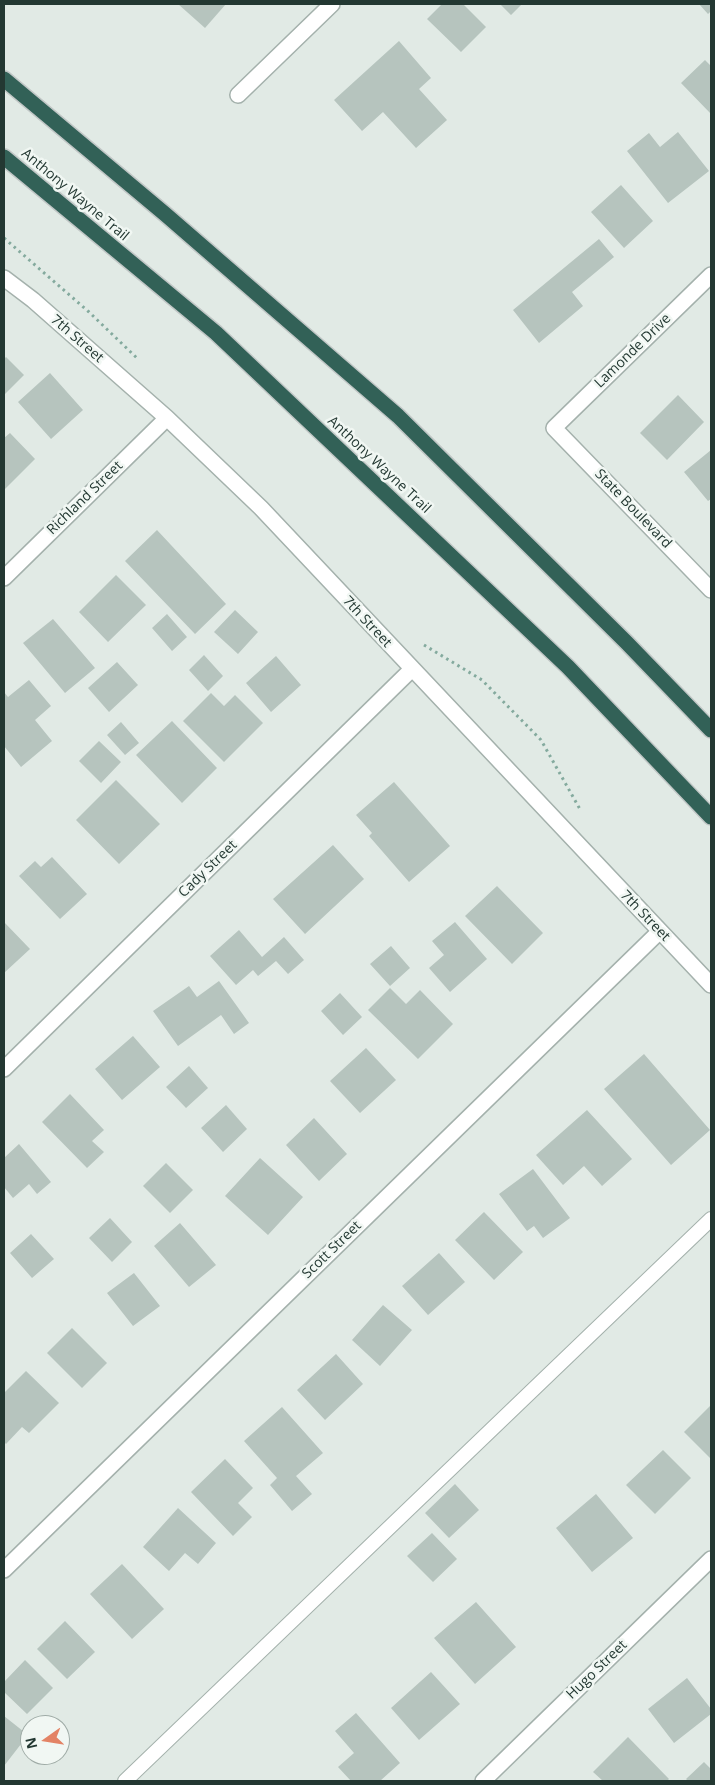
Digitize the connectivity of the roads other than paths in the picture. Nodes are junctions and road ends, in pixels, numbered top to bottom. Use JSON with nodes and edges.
{"nodes":[{"id":1,"x":332,"y":4,"type":"edge"},
{"id":2,"x":4,"y":79,"type":"edge"},
{"id":3,"x":238,"y":95,"type":"dead end"},
{"id":4,"x":4,"y":157,"type":"edge"},
{"id":5,"x":711,"y":275,"type":"edge"},
{"id":6,"x":4,"y":278,"type":"edge"},
{"id":7,"x":167,"y":418,"type":"junction"},
{"id":8,"x":554,"y":428,"type":"joint"},
{"id":9,"x":4,"y":578,"type":"edge"},
{"id":10,"x":711,"y":590,"type":"edge"},
{"id":11,"x":411,"y":670,"type":"junction"},
{"id":12,"x":711,"y":730,"type":"edge"},
{"id":13,"x":711,"y":817,"type":"edge"},
{"id":14,"x":660,"y":931,"type":"junction"},
{"id":15,"x":711,"y":985,"type":"edge"},
{"id":16,"x":4,"y":1068,"type":"edge"},
{"id":17,"x":711,"y":1219,"type":"edge"},
{"id":18,"x":711,"y":1559,"type":"edge"},
{"id":19,"x":4,"y":1570,"type":"edge"},
{"id":20,"x":125,"y":1781,"type":"edge"},
{"id":21,"x":483,"y":1781,"type":"edge"}],
"edges":[{"from":1,"to":3,"type":"street"},
{"from":2,"to":12,"type":"highway"},
{"from":4,"to":13,"type":"highway","name":"Anthony Wayne Trail"},
{"from":5,"to":8,"type":"street","name":"Lamonde Drive"},
{"from":6,"to":7,"type":"street","name":"7th Street"},
{"from":7,"to":9,"type":"street","name":"Richland Street"},
{"from":7,"to":11,"type":"street","name":"7th Street"},
{"from":8,"to":10,"type":"street","name":"State Boulevard"},
{"from":11,"to":14,"type":"street","name":"7th Street"},
{"from":11,"to":16,"type":"street","name":"Cady Street"},
{"from":14,"to":15,"type":"street","name":"7th Street"},
{"from":14,"to":19,"type":"street","name":"Scott Street"},
{"from":17,"to":20,"type":"lane"},
{"from":18,"to":21,"type":"street","name":"Hugo Street"}]}
